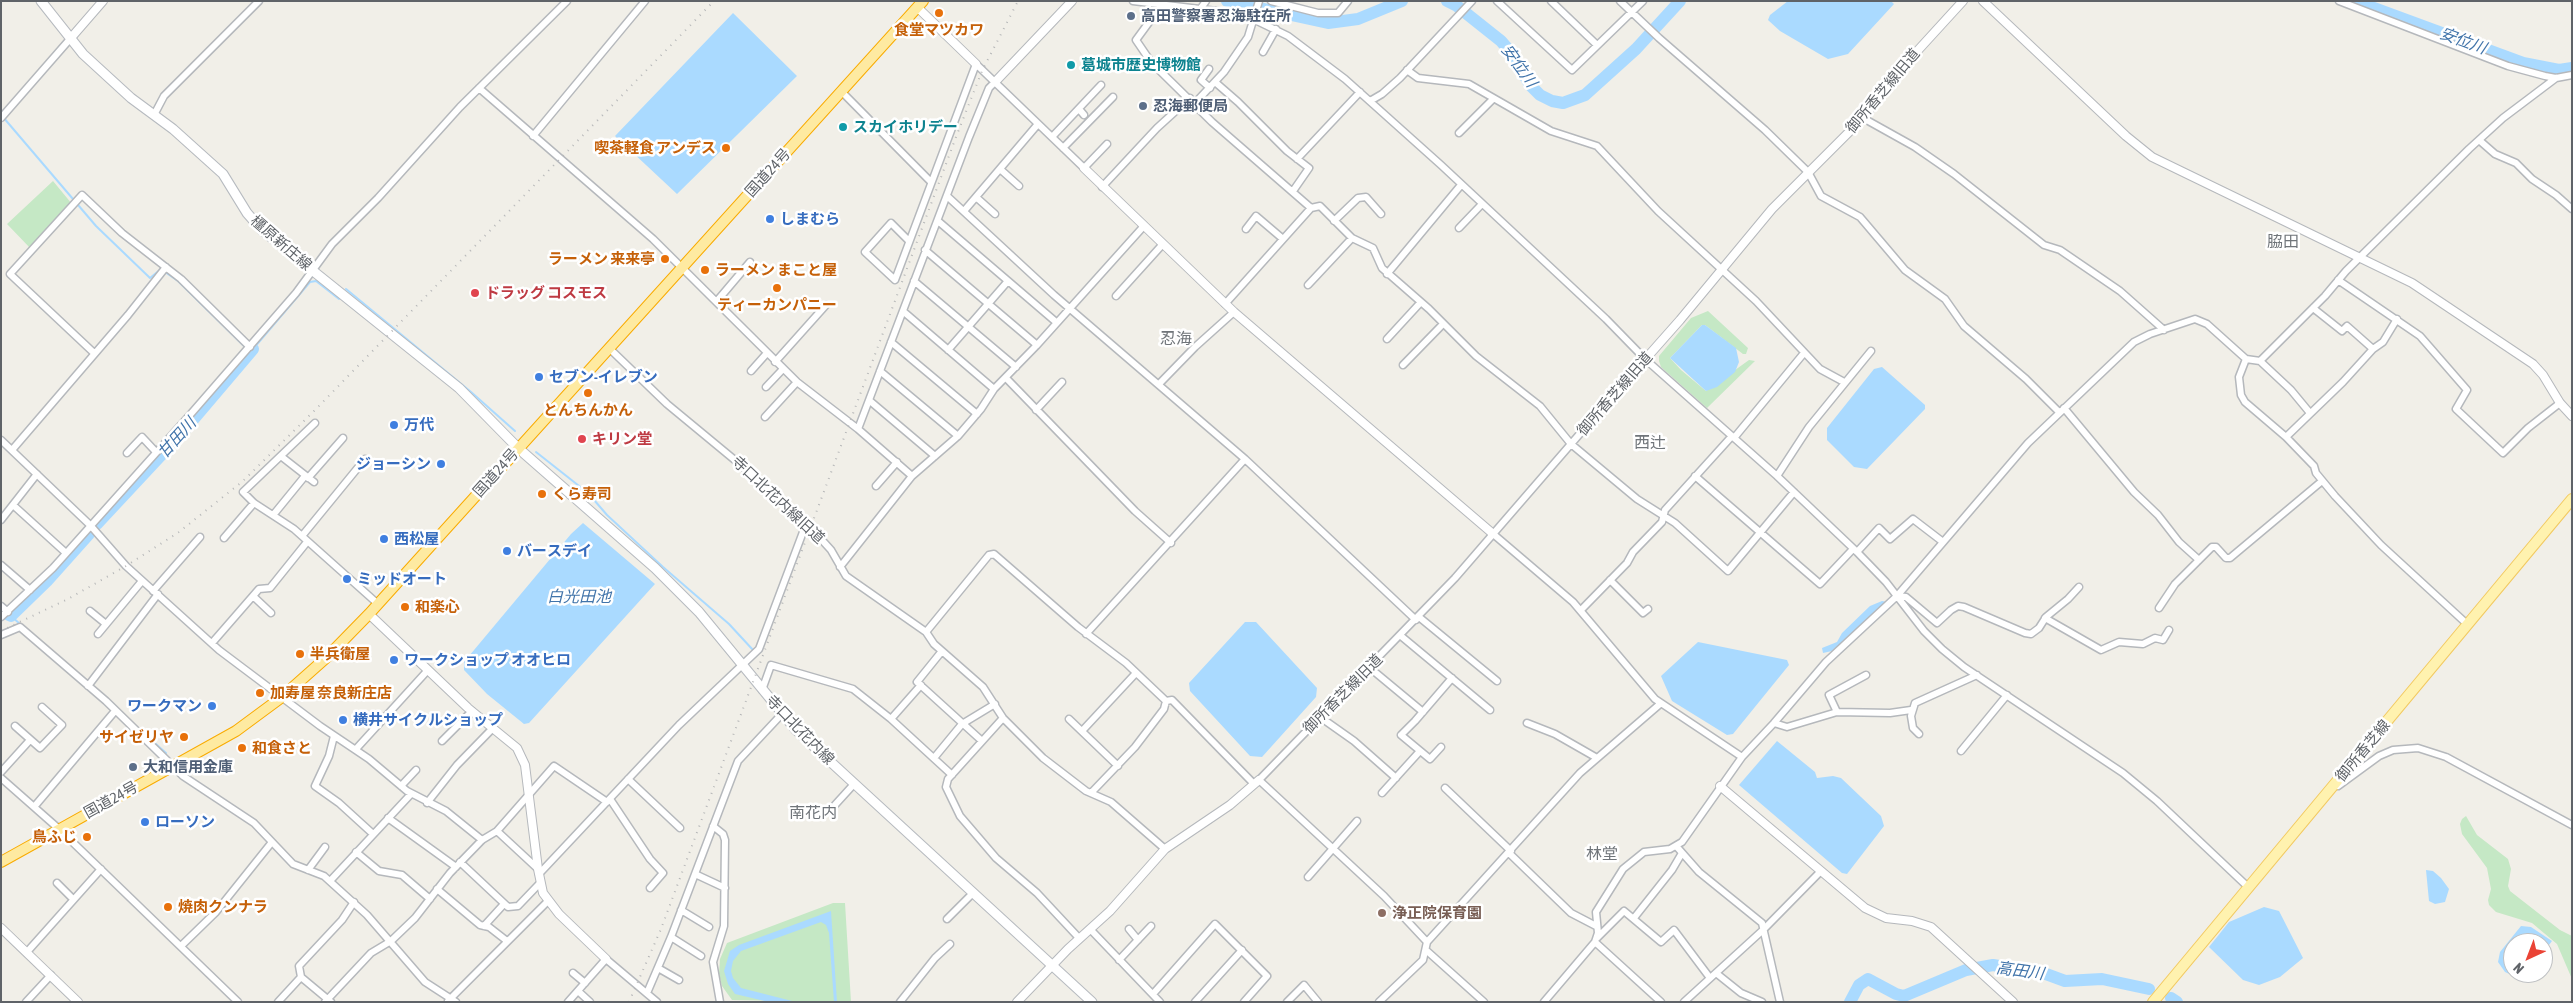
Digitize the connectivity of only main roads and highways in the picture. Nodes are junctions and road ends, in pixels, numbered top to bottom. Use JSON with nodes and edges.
{"nodes":[{"id":1,"x":41,"y":1,"type":"edge"},
{"id":2,"x":920,"y":4,"type":"edge"},
{"id":3,"x":518,"y":448,"type":"junction"},
{"id":4,"x":2572,"y":499,"type":"edge"},
{"id":5,"x":1,"y":862,"type":"edge"},
{"id":6,"x":1092,"y":1002,"type":"edge"},
{"id":7,"x":2153,"y":1002,"type":"edge"}],
"edges":[{"from":1,"to":3,"type":"main road","name":"橿原新庄線"},
{"from":2,"to":3,"type":"highway","name":"国道24号"},
{"from":3,"to":5,"type":"highway","name":"国道24号"},
{"from":3,"to":6,"type":"main road","name":"寺口北花内線"},
{"from":4,"to":7,"type":"main road","name":"御所香芝線"}]}
